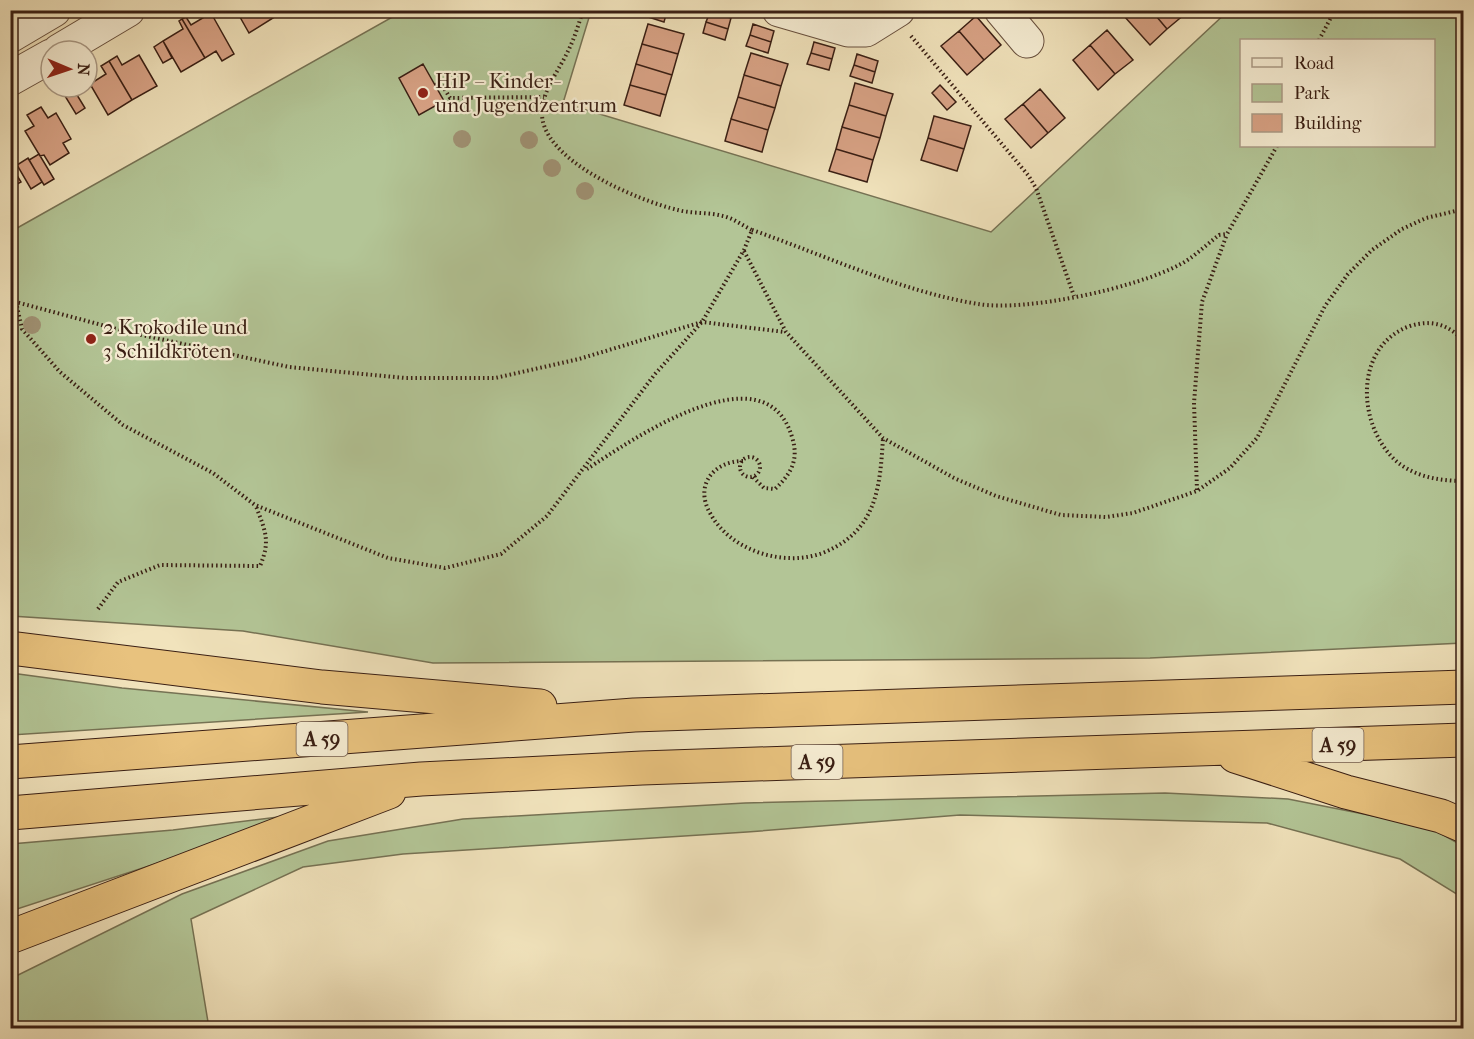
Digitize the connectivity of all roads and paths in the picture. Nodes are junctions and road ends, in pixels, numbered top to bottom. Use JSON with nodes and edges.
{"nodes":[{"id":1,"x":54,"y":10,"type":"edge"},
{"id":2,"x":129,"y":10,"type":"edge"},
{"id":3,"x":584,"y":10,"type":"edge"},
{"id":4,"x":779,"y":10,"type":"edge"},
{"id":5,"x":1001,"y":10,"type":"edge"},
{"id":6,"x":1334,"y":11,"type":"edge"},
{"id":7,"x":896,"y":13,"type":"edge"},
{"id":8,"x":10,"y":36,"type":"edge"},
{"id":9,"x":79,"y":39,"type":"edge"},
{"id":10,"x":1320,"y":39,"type":"edge"},
{"id":11,"x":1027,"y":41,"type":"dead end"},
{"id":12,"x":39,"y":63,"type":"edge"},
{"id":13,"x":10,"y":79,"type":"edge"},
{"id":14,"x":435,"y":85,"type":"dead end"},
{"id":15,"x":544,"y":96,"type":"junction"},
{"id":16,"x":1276,"y":147,"type":"edge"},
{"id":17,"x":1464,"y":209,"type":"edge"},
{"id":18,"x":752,"y":230,"type":"junction"},
{"id":19,"x":1227,"y":234,"type":"junction"},
{"id":20,"x":744,"y":250,"type":"junction"},
{"id":21,"x":10,"y":293,"type":"edge"},
{"id":22,"x":1074,"y":296,"type":"junction"},
{"id":23,"x":16,"y":302,"type":"junction"},
{"id":24,"x":702,"y":322,"type":"junction"},
{"id":25,"x":786,"y":332,"type":"junction"},
{"id":26,"x":1464,"y":341,"type":"edge"},
{"id":27,"x":1464,"y":348,"type":"edge"},
{"id":28,"x":1464,"y":371,"type":"edge"},
{"id":29,"x":883,"y":438,"type":"junction"},
{"id":30,"x":743,"y":461,"type":"junction"},
{"id":31,"x":583,"y":471,"type":"junction"},
{"id":32,"x":753,"y":477,"type":"junction"},
{"id":33,"x":1464,"y":481,"type":"edge"},
{"id":34,"x":1197,"y":491,"type":"junction"},
{"id":35,"x":255,"y":505,"type":"junction"},
{"id":36,"x":98,"y":609,"type":"dead end"},
{"id":37,"x":10,"y":648,"type":"edge"},
{"id":38,"x":1464,"y":667,"type":"edge"},
{"id":39,"x":1464,"y":687,"type":"edge"},
{"id":40,"x":1349,"y":693,"type":"junction"},
{"id":41,"x":634,"y":715,"type":"junction"},
{"id":42,"x":1464,"y":740,"type":"edge"},
{"id":43,"x":1213,"y":749,"type":"junction"},
{"id":44,"x":10,"y":762,"type":"edge"},
{"id":45,"x":421,"y":779,"type":"junction"},
{"id":46,"x":10,"y":813,"type":"edge"},
{"id":47,"x":1464,"y":826,"type":"edge"},
{"id":48,"x":10,"y":938,"type":"edge"}],
"edges":[{"from":1,"to":8,"type":"street"},
{"from":2,"to":9,"type":"street"},
{"from":3,"to":15,"type":"path"},
{"from":4,"to":7,"type":"street"},
{"from":5,"to":11,"type":"street"},
{"from":6,"to":10,"type":"path"},
{"from":7,"to":22,"type":"path"},
{"from":12,"to":13,"type":"street"},
{"from":14,"to":15,"type":"path"},
{"from":15,"to":18,"type":"path"},
{"from":16,"to":19,"type":"path"},
{"from":17,"to":34,"type":"path"},
{"from":18,"to":20,"type":"path"},
{"from":18,"to":22,"type":"path"},
{"from":19,"to":22,"type":"path"},
{"from":19,"to":34,"type":"path"},
{"from":20,"to":24,"type":"path"},
{"from":20,"to":25,"type":"path"},
{"from":21,"to":23,"type":"path"},
{"from":23,"to":24,"type":"path"},
{"from":23,"to":35,"type":"path"},
{"from":24,"to":25,"type":"path"},
{"from":24,"to":31,"type":"path"},
{"from":25,"to":29,"type":"path"},
{"from":26,"to":33,"type":"path"},
{"from":27,"to":28,"type":"path"},
{"from":29,"to":30,"type":"path"},
{"from":29,"to":34,"type":"path"},
{"from":30,"to":32,"type":"path"},
{"from":30,"to":32,"type":"path"},
{"from":31,"to":32,"type":"path"},
{"from":31,"to":35,"type":"path"},
{"from":35,"to":36,"type":"path"},
{"from":37,"to":41,"type":"highway"},
{"from":38,"to":40,"type":"highway"},
{"from":39,"to":40,"type":"highway","number":"A 59"},
{"from":40,"to":41,"type":"highway","number":"A 59"},
{"from":41,"to":44,"type":"highway","number":"A 59"},
{"from":42,"to":43,"type":"highway","number":"A 59"},
{"from":43,"to":45,"type":"highway","number":"A 59"},
{"from":43,"to":47,"type":"highway"},
{"from":45,"to":46,"type":"highway","number":"A 59"},
{"from":45,"to":48,"type":"highway"}]}
